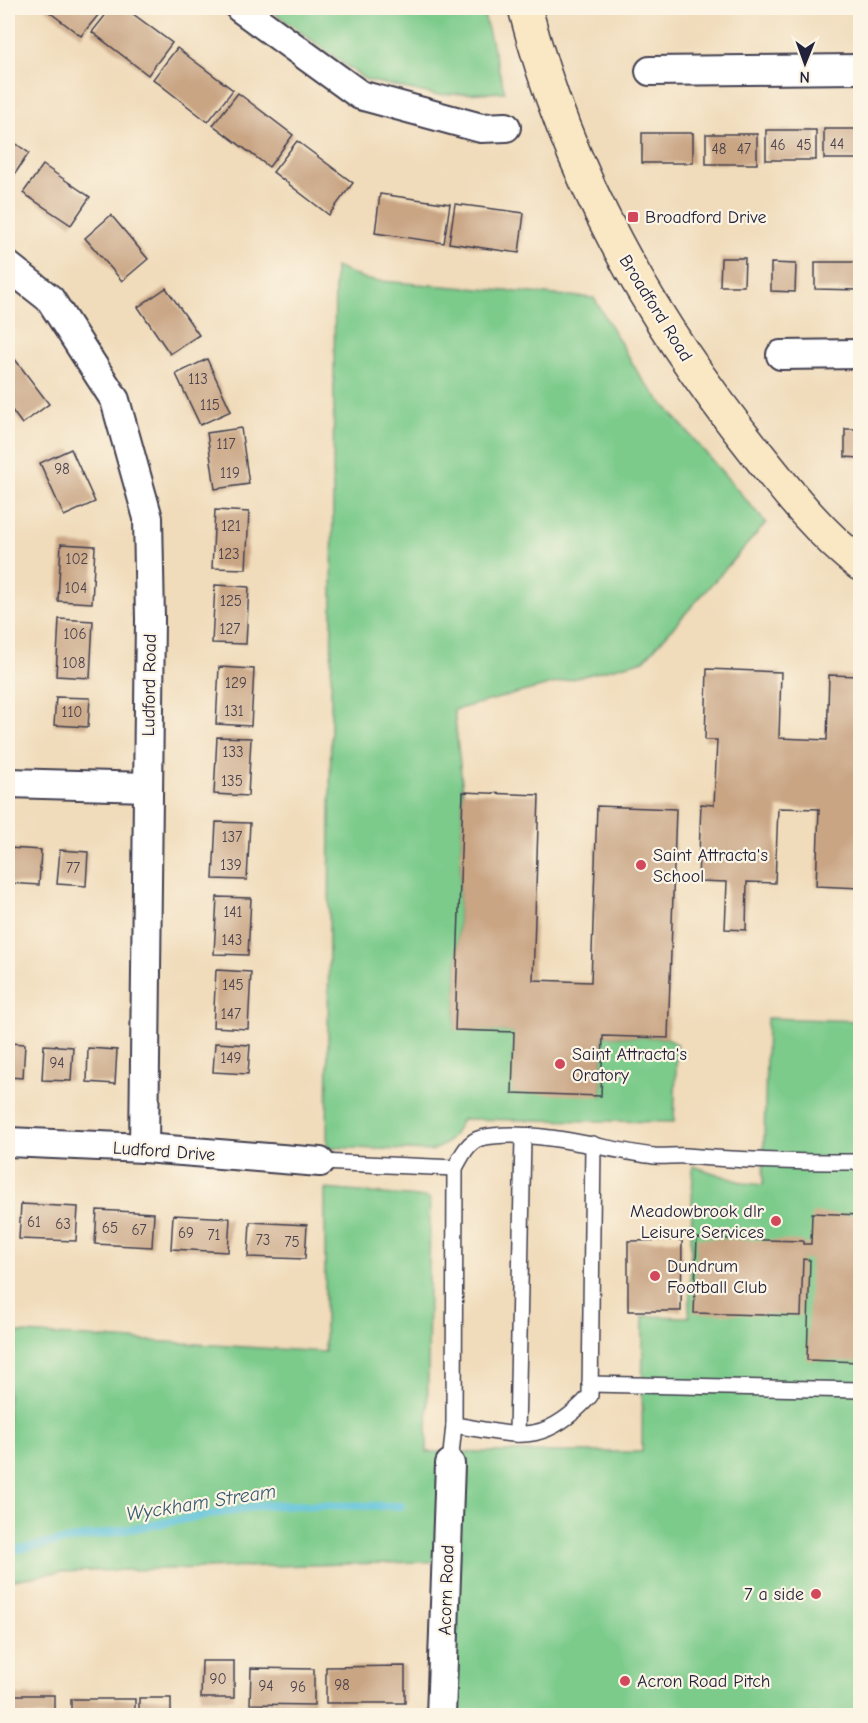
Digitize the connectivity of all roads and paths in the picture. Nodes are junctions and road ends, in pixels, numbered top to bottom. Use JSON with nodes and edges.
{"nodes":[{"id":1,"x":240,"y":8,"type":"edge"},
{"id":2,"x":525,"y":8,"type":"edge"},
{"id":3,"x":861,"y":69,"type":"edge"},
{"id":4,"x":650,"y":70,"type":"dead end"},
{"id":5,"x":506,"y":127,"type":"dead end"},
{"id":6,"x":8,"y":266,"type":"edge"},
{"id":7,"x":861,"y":354,"type":"edge"},
{"id":8,"x":781,"y":355,"type":"dead end"},
{"id":9,"x":861,"y":564,"type":"edge"},
{"id":10,"x":8,"y":783,"type":"edge"},
{"id":11,"x":148,"y":787,"type":"junction"},
{"id":12,"x":523,"y":1137,"type":"junction"},
{"id":13,"x":8,"y":1142,"type":"edge"},
{"id":14,"x":593,"y":1144,"type":"junction"},
{"id":15,"x":144,"y":1149,"type":"junction"},
{"id":16,"x":320,"y":1162,"type":"joint"},
{"id":17,"x":861,"y":1162,"type":"edge"},
{"id":18,"x":455,"y":1168,"type":"junction"},
{"id":19,"x":590,"y":1384,"type":"junction"},
{"id":20,"x":861,"y":1390,"type":"edge"},
{"id":21,"x":454,"y":1425,"type":"junction"},
{"id":22,"x":517,"y":1434,"type":"junction"},
{"id":23,"x":450,"y":1464,"type":"joint"},
{"id":24,"x":441,"y":1716,"type":"edge"}],
"edges":[{"from":1,"to":5,"type":"street"},
{"from":2,"to":9,"type":"street","name":"Broadford Road"},
{"from":3,"to":4,"type":"street"},
{"from":6,"to":11,"type":"street","name":"Ludford Road"},
{"from":7,"to":8,"type":"street"},
{"from":10,"to":11,"type":"street"},
{"from":11,"to":15,"type":"street","name":"Ludford Road"},
{"from":12,"to":14,"type":"lane"},
{"from":12,"to":18,"type":"lane"},
{"from":12,"to":22,"type":"lane"},
{"from":13,"to":15,"type":"street","name":"Ludford Drive"},
{"from":14,"to":17,"type":"lane"},
{"from":14,"to":19,"type":"lane"},
{"from":15,"to":16,"type":"street","name":"Ludford Drive"},
{"from":16,"to":18,"type":"lane"},
{"from":18,"to":21,"type":"lane"},
{"from":19,"to":20,"type":"lane"},
{"from":19,"to":22,"type":"lane"},
{"from":21,"to":22,"type":"lane"},
{"from":21,"to":23,"type":"lane"},
{"from":23,"to":24,"type":"street","name":"Acorn Road"}]}
